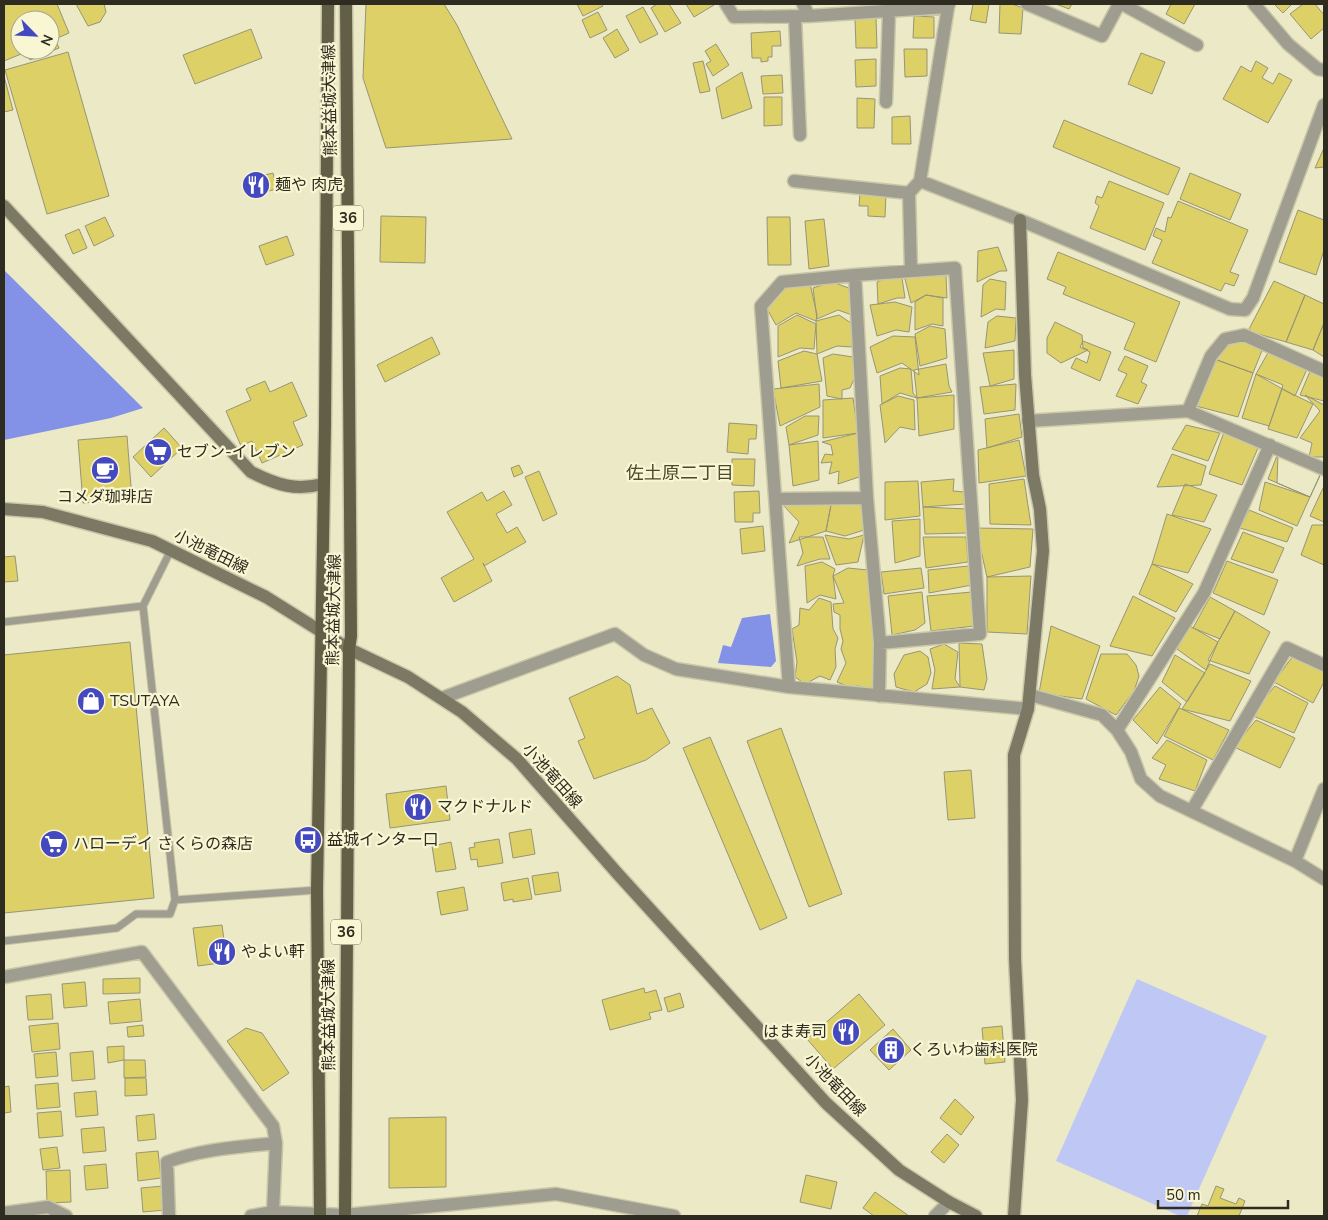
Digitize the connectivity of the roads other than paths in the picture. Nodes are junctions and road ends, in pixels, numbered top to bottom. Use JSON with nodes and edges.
{"nodes":[{"id":1,"x":328,"y":4,"type":"edge"},
{"id":2,"x":346,"y":4,"type":"edge"},
{"id":3,"x":726,"y":4,"type":"edge"},
{"id":4,"x":803,"y":4,"type":"edge"},
{"id":5,"x":1027,"y":4,"type":"edge"},
{"id":6,"x":1120,"y":4,"type":"edge"},
{"id":7,"x":1254,"y":4,"type":"edge"},
{"id":8,"x":949,"y":6,"type":"edge"},
{"id":9,"x":1043,"y":7,"type":"edge"},
{"id":10,"x":862,"y":8,"type":"edge"},
{"id":11,"x":889,"y":12,"type":"junction"},
{"id":12,"x":809,"y":16,"type":"junction"},
{"id":13,"x":795,"y":17,"type":"junction"},
{"id":14,"x":1197,"y":45,"type":"dead end"},
{"id":15,"x":1324,"y":70,"type":"edge"},
{"id":16,"x":886,"y":102,"type":"dead end"},
{"id":17,"x":1324,"y":105,"type":"edge"},
{"id":18,"x":800,"y":135,"type":"dead end"},
{"id":19,"x":794,"y":181,"type":"dead end"},
{"id":20,"x":920,"y":181,"type":"junction"},
{"id":21,"x":909,"y":193,"type":"junction"},
{"id":22,"x":4,"y":206,"type":"edge"},
{"id":23,"x":1020,"y":220,"type":"junction"},
{"id":24,"x":912,"y":270,"type":"junction"},
{"id":25,"x":855,"y":276,"type":"junction"},
{"id":26,"x":1324,"y":371,"type":"edge"},
{"id":27,"x":1188,"y":410,"type":"junction"},
{"id":28,"x":1028,"y":421,"type":"junction"},
{"id":29,"x":1270,"y":445,"type":"junction"},
{"id":30,"x":1324,"y":469,"type":"edge"},
{"id":31,"x":324,"y":484,"type":"junction"},
{"id":32,"x":867,"y":498,"type":"junction"},
{"id":33,"x":776,"y":499,"type":"junction"},
{"id":34,"x":4,"y":509,"type":"edge"},
{"id":35,"x":171,"y":550,"type":"junction"},
{"id":36,"x":143,"y":606,"type":"junction"},
{"id":37,"x":4,"y":622,"type":"edge"},
{"id":38,"x":321,"y":632,"type":"junction"},
{"id":39,"x":880,"y":642,"type":"junction"},
{"id":40,"x":349,"y":649,"type":"junction"},
{"id":41,"x":1324,"y":665,"type":"edge"},
{"id":42,"x":789,"y":687,"type":"junction"},
{"id":43,"x":1030,"y":695,"type":"junction"},
{"id":44,"x":879,"y":696,"type":"junction"},
{"id":45,"x":442,"y":698,"type":"junction"},
{"id":46,"x":1028,"y":709,"type":"junction"},
{"id":47,"x":1117,"y":730,"type":"junction"},
{"id":48,"x":1324,"y":789,"type":"edge"},
{"id":49,"x":1192,"y":810,"type":"junction"},
{"id":50,"x":1295,"y":861,"type":"junction"},
{"id":51,"x":1324,"y":878,"type":"edge"},
{"id":52,"x":317,"y":890,"type":"junction"},
{"id":53,"x":175,"y":900,"type":"junction"},
{"id":54,"x":4,"y":941,"type":"edge"},
{"id":55,"x":4,"y":977,"type":"edge"},
{"id":56,"x":276,"y":1143,"type":"junction"},
{"id":57,"x":949,"y":1202,"type":"junction"},
{"id":58,"x":428,"y":1211,"type":"edge"},
{"id":59,"x":273,"y":1212,"type":"junction"},
{"id":60,"x":4,"y":1213,"type":"edge"},
{"id":61,"x":320,"y":1215,"type":"edge"},
{"id":62,"x":345,"y":1215,"type":"edge"},
{"id":63,"x":66,"y":1216,"type":"edge"},
{"id":64,"x":169,"y":1216,"type":"edge"},
{"id":65,"x":251,"y":1216,"type":"edge"},
{"id":66,"x":674,"y":1216,"type":"edge"},
{"id":67,"x":935,"y":1216,"type":"edge"},
{"id":68,"x":976,"y":1216,"type":"edge"},
{"id":69,"x":1014,"y":1216,"type":"edge"}],
"edges":[{"from":1,"to":31,"type":"main road","name":"熊本益城大津線","number":"36"},
{"from":2,"to":40,"type":"main road","name":"熊本益城大津線","number":"36"},
{"from":3,"to":13,"type":"street"},
{"from":4,"to":12,"type":"street"},
{"from":5,"to":9,"type":"street"},
{"from":6,"to":9,"type":"street"},
{"from":6,"to":14,"type":"street"},
{"from":7,"to":15,"type":"street"},
{"from":8,"to":11,"type":"street"},
{"from":8,"to":20,"type":"street"},
{"from":10,"to":11,"type":"street"},
{"from":10,"to":12,"type":"street"},
{"from":11,"to":16,"type":"street"},
{"from":12,"to":13,"type":"street"},
{"from":13,"to":18,"type":"street"},
{"from":17,"to":23,"type":"street"},
{"from":19,"to":21,"type":"street"},
{"from":20,"to":21,"type":"street"},
{"from":20,"to":23,"type":"street"},
{"from":21,"to":24,"type":"street"},
{"from":22,"to":31,"type":"street"},
{"from":23,"to":28,"type":"street"},
{"from":24,"to":25,"type":"street"},
{"from":24,"to":39,"type":"street"},
{"from":25,"to":32,"type":"street"},
{"from":25,"to":33,"type":"street"},
{"from":26,"to":27,"type":"street"},
{"from":27,"to":28,"type":"street"},
{"from":27,"to":29,"type":"street"},
{"from":28,"to":43,"type":"street"},
{"from":29,"to":30,"type":"street"},
{"from":29,"to":47,"type":"street"},
{"from":31,"to":38,"type":"main road","name":"熊本益城大津線","number":"36"},
{"from":32,"to":33,"type":"street"},
{"from":32,"to":39,"type":"street"},
{"from":33,"to":42,"type":"street"},
{"from":34,"to":35,"type":"street","name":"小池竜田線"},
{"from":35,"to":36,"type":"lane"},
{"from":35,"to":38,"type":"street","name":"小池竜田線"},
{"from":36,"to":37,"type":"lane"},
{"from":36,"to":53,"type":"lane"},
{"from":38,"to":40,"type":"street","name":"小池竜田線"},
{"from":38,"to":52,"type":"main road","name":"熊本益城大津線","number":"36"},
{"from":39,"to":44,"type":"street"},
{"from":40,"to":45,"type":"street","name":"小池竜田線"},
{"from":40,"to":62,"type":"main road","name":"熊本益城大津線","number":"36"},
{"from":41,"to":49,"type":"street"},
{"from":42,"to":44,"type":"street"},
{"from":42,"to":45,"type":"street"},
{"from":43,"to":46,"type":"street"},
{"from":43,"to":47,"type":"street"},
{"from":44,"to":46,"type":"street"},
{"from":45,"to":57,"type":"street","name":"小池竜田線"},
{"from":46,"to":69,"type":"street"},
{"from":47,"to":49,"type":"street"},
{"from":48,"to":50,"type":"street"},
{"from":49,"to":50,"type":"street"},
{"from":50,"to":51,"type":"street"},
{"from":52,"to":53,"type":"lane"},
{"from":52,"to":61,"type":"main road","name":"熊本益城大津線","number":"36"},
{"from":53,"to":54,"type":"lane"},
{"from":55,"to":56,"type":"street"},
{"from":56,"to":59,"type":"street"},
{"from":56,"to":64,"type":"street"},
{"from":57,"to":67,"type":"street"},
{"from":57,"to":68,"type":"street","name":"小池竜田線"},
{"from":58,"to":62,"type":"street"},
{"from":58,"to":66,"type":"street"},
{"from":59,"to":61,"type":"street"},
{"from":59,"to":65,"type":"street"},
{"from":60,"to":63,"type":"street"},
{"from":61,"to":62,"type":"street"}]}
